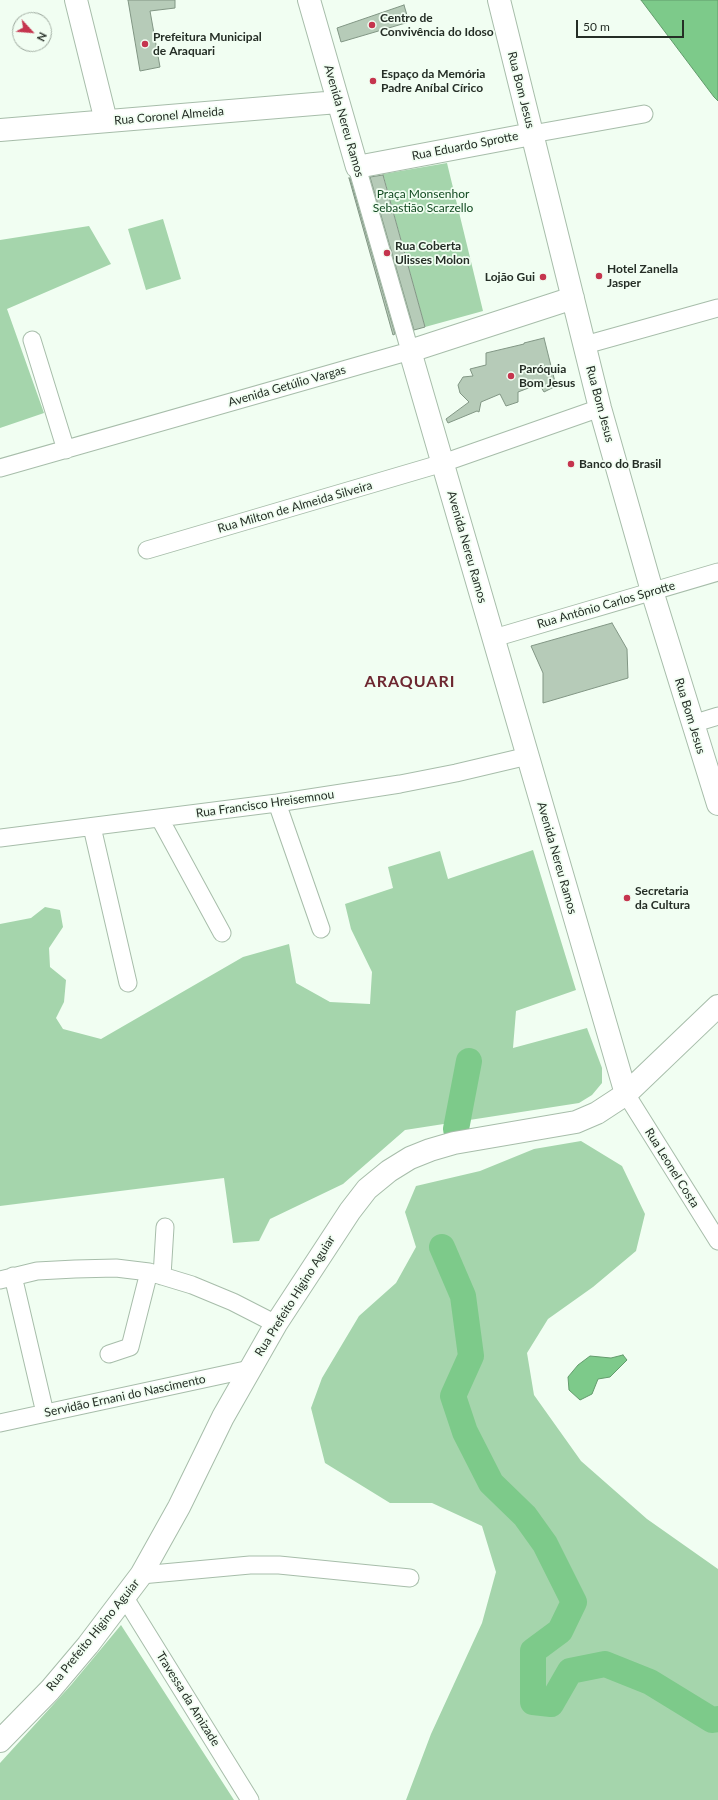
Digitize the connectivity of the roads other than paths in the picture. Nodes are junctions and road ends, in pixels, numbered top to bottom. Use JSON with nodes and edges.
{"nodes":[{"id":1,"x":76,"y":0,"type":"edge"},
{"id":2,"x":309,"y":0,"type":"edge"},
{"id":3,"x":499,"y":0,"type":"edge"},
{"id":4,"x":338,"y":102,"type":"junction"},
{"id":5,"x":644,"y":114,"type":"dead end"},
{"id":6,"x":106,"y":121,"type":"junction"},
{"id":7,"x":0,"y":130,"type":"edge"},
{"id":8,"x":532,"y":134,"type":"junction"},
{"id":9,"x":357,"y":167,"type":"junction"},
{"id":10,"x":573,"y":298,"type":"junction"},
{"id":11,"x":718,"y":308,"type":"edge"},
{"id":12,"x":32,"y":340,"type":"dead end"},
{"id":13,"x":585,"y":345,"type":"junction"},
{"id":14,"x":410,"y":351,"type":"junction"},
{"id":15,"x":600,"y":408,"type":"junction"},
{"id":16,"x":66,"y":450,"type":"junction"},
{"id":17,"x":443,"y":463,"type":"junction"},
{"id":18,"x":0,"y":468,"type":"edge"},
{"id":19,"x":147,"y":550,"type":"dead end"},
{"id":20,"x":718,"y":572,"type":"edge"},
{"id":21,"x":652,"y":591,"type":"junction"},
{"id":22,"x":494,"y":638,"type":"junction"},
{"id":23,"x":718,"y":716,"type":"edge"},
{"id":24,"x":692,"y":724,"type":"junction"},
{"id":25,"x":528,"y":756,"type":"junction"},
{"id":26,"x":276,"y":803,"type":"junction"},
{"id":27,"x":718,"y":804,"type":"edge"},
{"id":28,"x":160,"y":819,"type":"junction"},
{"id":29,"x":92,"y":827,"type":"junction"},
{"id":30,"x":0,"y":838,"type":"edge"},
{"id":31,"x":321,"y":928,"type":"dead end"},
{"id":32,"x":222,"y":933,"type":"dead end"},
{"id":33,"x":128,"y":983,"type":"dead end"},
{"id":34,"x":716,"y":1008,"type":"edge"},
{"id":35,"x":626,"y":1094,"type":"junction"},
{"id":36,"x":165,"y":1227,"type":"dead end"},
{"id":37,"x":718,"y":1241,"type":"edge"},
{"id":38,"x":156,"y":1274,"type":"junction"},
{"id":39,"x":6,"y":1278,"type":"edge"},
{"id":40,"x":276,"y":1324,"type":"junction"},
{"id":41,"x":109,"y":1354,"type":"dead end"},
{"id":42,"x":250,"y":1368,"type":"junction"},
{"id":43,"x":45,"y":1413,"type":"junction"},
{"id":44,"x":0,"y":1423,"type":"edge"},
{"id":45,"x":141,"y":1575,"type":"junction"},
{"id":46,"x":410,"y":1578,"type":"dead end"},
{"id":47,"x":125,"y":1598,"type":"junction"},
{"id":48,"x":0,"y":1741,"type":"edge"},
{"id":49,"x":250,"y":1800,"type":"edge"}],
"edges":[{"from":1,"to":6,"type":"main road"},
{"from":2,"to":4,"type":"main road","name":"Avenida Nereu Ramos"},
{"from":3,"to":8,"type":"main road","name":"Rua Bom Jesus"},
{"from":4,"to":6,"type":"main road","name":"Rua Coronel Almeida"},
{"from":4,"to":9,"type":"main road","name":"Avenida Nereu Ramos"},
{"from":5,"to":8,"type":"street","name":"Rua Eduardo Sprotte"},
{"from":6,"to":7,"type":"main road","name":"Rua Coronel Almeida"},
{"from":8,"to":9,"type":"main road","name":"Rua Eduardo Sprotte"},
{"from":8,"to":10,"type":"main road","name":"Rua Bom Jesus"},
{"from":9,"to":14,"type":"street","name":"Avenida Nereu Ramos"},
{"from":10,"to":13,"type":"main road","name":"Rua Bom Jesus"},
{"from":10,"to":14,"type":"main road","name":"Avenida Getúlio Vargas"},
{"from":11,"to":13,"type":"street"},
{"from":12,"to":16,"type":"street"},
{"from":13,"to":15,"type":"main road","name":"Rua Bom Jesus"},
{"from":14,"to":16,"type":"street","name":"Avenida Getúlio Vargas"},
{"from":14,"to":17,"type":"main road","name":"Avenida Nereu Ramos"},
{"from":15,"to":17,"type":"street","name":"Rua Milton de Almeida Silveira"},
{"from":15,"to":21,"type":"main road","name":"Rua Bom Jesus"},
{"from":16,"to":18,"type":"street","name":"Avenida Getúlio Vargas"},
{"from":17,"to":19,"type":"street","name":"Rua Milton de Almeida Silveira"},
{"from":17,"to":22,"type":"main road","name":"Avenida Nereu Ramos"},
{"from":20,"to":21,"type":"street","name":"Rua Antônio Carlos Sprotte"},
{"from":21,"to":22,"type":"street","name":"Rua Antônio Carlos Sprotte"},
{"from":21,"to":24,"type":"main road","name":"Rua Bom Jesus"},
{"from":22,"to":25,"type":"main road","name":"Avenida Nereu Ramos"},
{"from":23,"to":24,"type":"street"},
{"from":24,"to":27,"type":"main road","name":"Rua Bom Jesus"},
{"from":25,"to":26,"type":"street","name":"Rua Francisco Hreisemnou"},
{"from":25,"to":35,"type":"main road","name":"Avenida Nereu Ramos"},
{"from":26,"to":28,"type":"street","name":"Rua Francisco Hreisemnou"},
{"from":26,"to":31,"type":"street"},
{"from":28,"to":29,"type":"street","name":"Rua Francisco Hreisemnou"},
{"from":28,"to":32,"type":"street"},
{"from":29,"to":30,"type":"street","name":"Rua Francisco Hreisemnou"},
{"from":29,"to":33,"type":"street"},
{"from":34,"to":35,"type":"main road","name":"Rua Prefeito Higino Aguiar"},
{"from":35,"to":37,"type":"street","name":"Rua Leonel Costa"},
{"from":35,"to":40,"type":"main road","name":"Rua Prefeito Higino Aguiar"},
{"from":36,"to":38,"type":"street"},
{"from":38,"to":39,"type":"street"},
{"from":38,"to":40,"type":"street"},
{"from":38,"to":41,"type":"street"},
{"from":39,"to":43,"type":"street"},
{"from":40,"to":42,"type":"main road","name":"Rua Prefeito Higino Aguiar"},
{"from":42,"to":43,"type":"street","name":"Servidão Ernani do Nascimento"},
{"from":42,"to":45,"type":"main road","name":"Rua Prefeito Higino Aguiar"},
{"from":43,"to":44,"type":"street","name":"Servidão Ernani do Nascimento"},
{"from":45,"to":46,"type":"street"},
{"from":45,"to":47,"type":"main road","name":"Rua Prefeito Higino Aguiar"},
{"from":47,"to":48,"type":"main road","name":"Rua Prefeito Higino Aguiar"},
{"from":47,"to":49,"type":"street","name":"Travessa da Amizade"}]}
